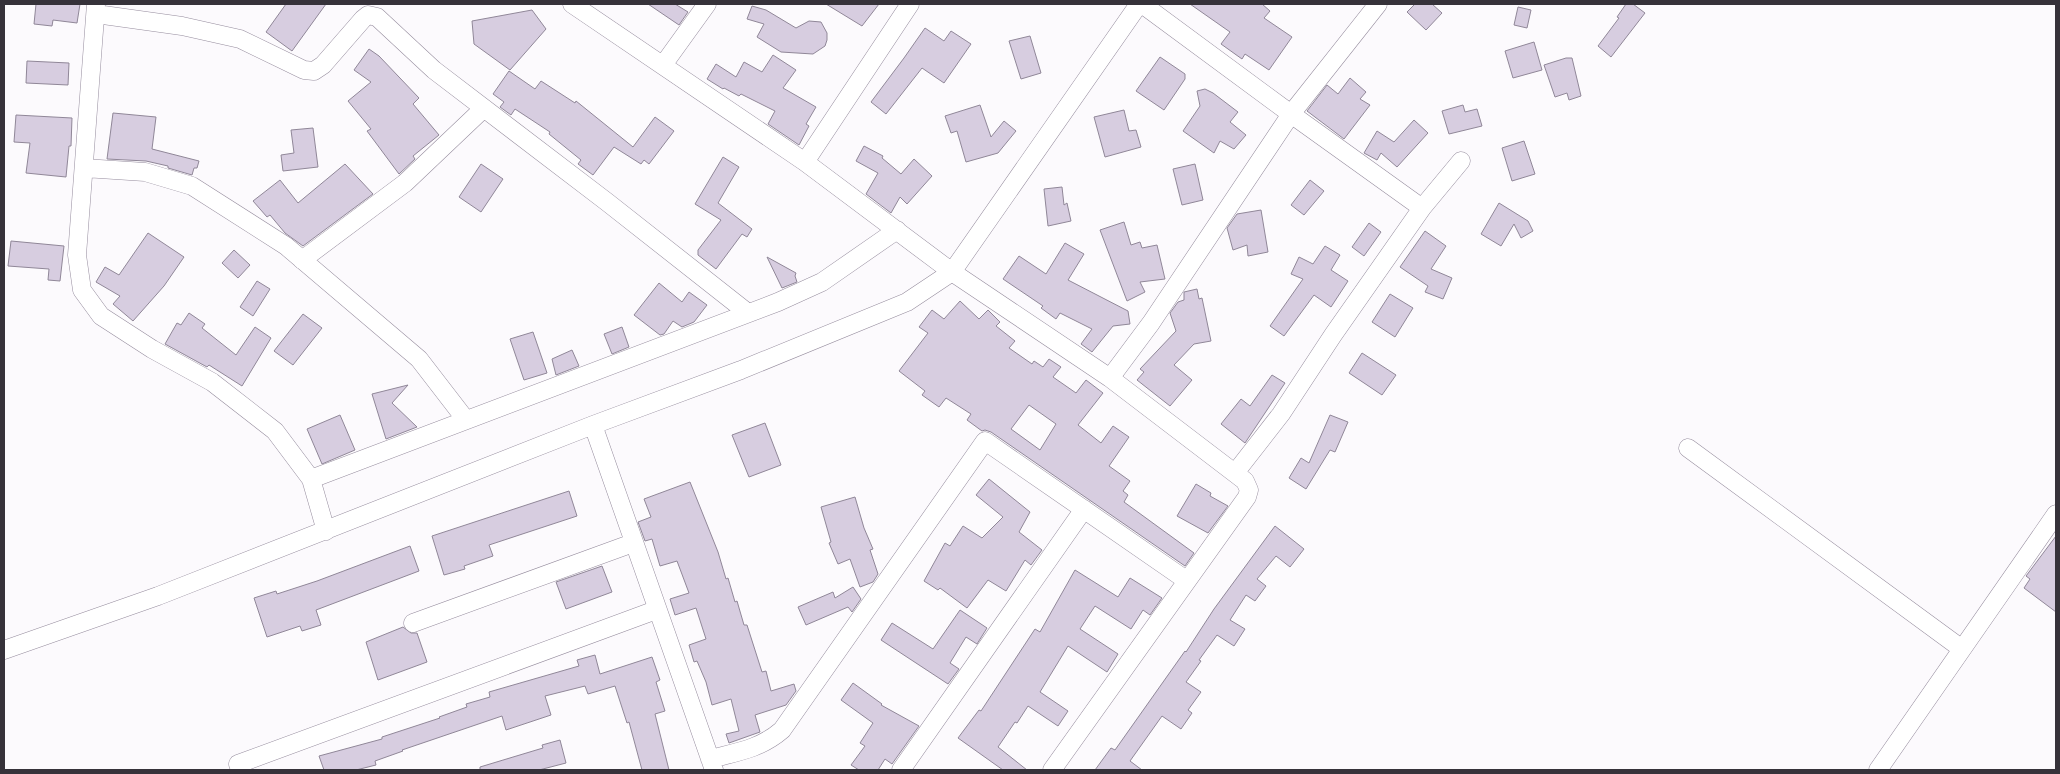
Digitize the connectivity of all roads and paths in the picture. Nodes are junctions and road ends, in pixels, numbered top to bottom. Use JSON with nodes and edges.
{"nodes":[{"id":1,"x":572,"y":4,"type":"edge"},
{"id":2,"x":708,"y":4,"type":"edge"},
{"id":3,"x":910,"y":4,"type":"edge"},
{"id":4,"x":1141,"y":4,"type":"edge"},
{"id":5,"x":1378,"y":4,"type":"edge"},
{"id":6,"x":96,"y":9,"type":"edge"},
{"id":7,"x":367,"y":12,"type":"edge"},
{"id":8,"x":663,"y":65,"type":"junction"},
{"id":9,"x":484,"y":108,"type":"junction"},
{"id":10,"x":1291,"y":114,"type":"junction"},
{"id":11,"x":1461,"y":161,"type":"dead end"},
{"id":12,"x":805,"y":162,"type":"junction"},
{"id":13,"x":84,"y":168,"type":"junction"},
{"id":14,"x":1422,"y":208,"type":"junction"},
{"id":15,"x":897,"y":230,"type":"junction"},
{"id":16,"x":302,"y":260,"type":"junction"},
{"id":17,"x":952,"y":272,"type":"junction"},
{"id":18,"x":748,"y":313,"type":"junction"},
{"id":19,"x":1110,"y":378,"type":"junction"},
{"id":20,"x":466,"y":420,"type":"junction"},
{"id":21,"x":594,"y":426,"type":"junction"},
{"id":22,"x":1688,"y":448,"type":"dead end"},
{"id":23,"x":1235,"y":473,"type":"junction"},
{"id":24,"x":311,"y":479,"type":"junction"},
{"id":25,"x":1084,"y":509,"type":"junction"},
{"id":26,"x":2056,"y":514,"type":"edge"},
{"id":27,"x":326,"y":531,"type":"junction"},
{"id":28,"x":634,"y":543,"type":"junction"},
{"id":29,"x":1186,"y":580,"type":"junction"},
{"id":30,"x":656,"y":610,"type":"junction"},
{"id":31,"x":413,"y":623,"type":"dead end"},
{"id":32,"x":1962,"y":649,"type":"junction"},
{"id":33,"x":4,"y":650,"type":"edge"},
{"id":34,"x":712,"y":764,"type":"edge"},
{"id":35,"x":240,"y":770,"type":"edge"},
{"id":36,"x":901,"y":770,"type":"edge"},
{"id":37,"x":1052,"y":770,"type":"edge"},
{"id":38,"x":1878,"y":770,"type":"edge"}],
"edges":[{"from":1,"to":8,"type":"street"},
{"from":2,"to":8,"type":"street"},
{"from":3,"to":12,"type":"street"},
{"from":4,"to":10,"type":"street"},
{"from":4,"to":17,"type":"street"},
{"from":5,"to":10,"type":"street"},
{"from":6,"to":7,"type":"street"},
{"from":6,"to":13,"type":"street"},
{"from":7,"to":9,"type":"street"},
{"from":8,"to":12,"type":"street"},
{"from":9,"to":16,"type":"street"},
{"from":9,"to":18,"type":"street"},
{"from":10,"to":14,"type":"street"},
{"from":10,"to":19,"type":"street"},
{"from":11,"to":14,"type":"street"},
{"from":12,"to":15,"type":"street"},
{"from":13,"to":16,"type":"street"},
{"from":13,"to":24,"type":"street"},
{"from":14,"to":23,"type":"street"},
{"from":15,"to":17,"type":"street"},
{"from":15,"to":18,"type":"street"},
{"from":16,"to":20,"type":"street"},
{"from":17,"to":19,"type":"street"},
{"from":17,"to":21,"type":"street"},
{"from":18,"to":20,"type":"street"},
{"from":19,"to":23,"type":"street"},
{"from":20,"to":24,"type":"street"},
{"from":21,"to":27,"type":"street"},
{"from":21,"to":28,"type":"street"},
{"from":22,"to":32,"type":"street"},
{"from":23,"to":29,"type":"street"},
{"from":24,"to":27,"type":"street"},
{"from":25,"to":29,"type":"street"},
{"from":25,"to":34,"type":"street"},
{"from":25,"to":36,"type":"street"},
{"from":26,"to":32,"type":"street"},
{"from":27,"to":33,"type":"street"},
{"from":28,"to":30,"type":"street"},
{"from":28,"to":31,"type":"street"},
{"from":29,"to":37,"type":"street"},
{"from":30,"to":34,"type":"street"},
{"from":30,"to":35,"type":"street"},
{"from":32,"to":38,"type":"street"}]}
